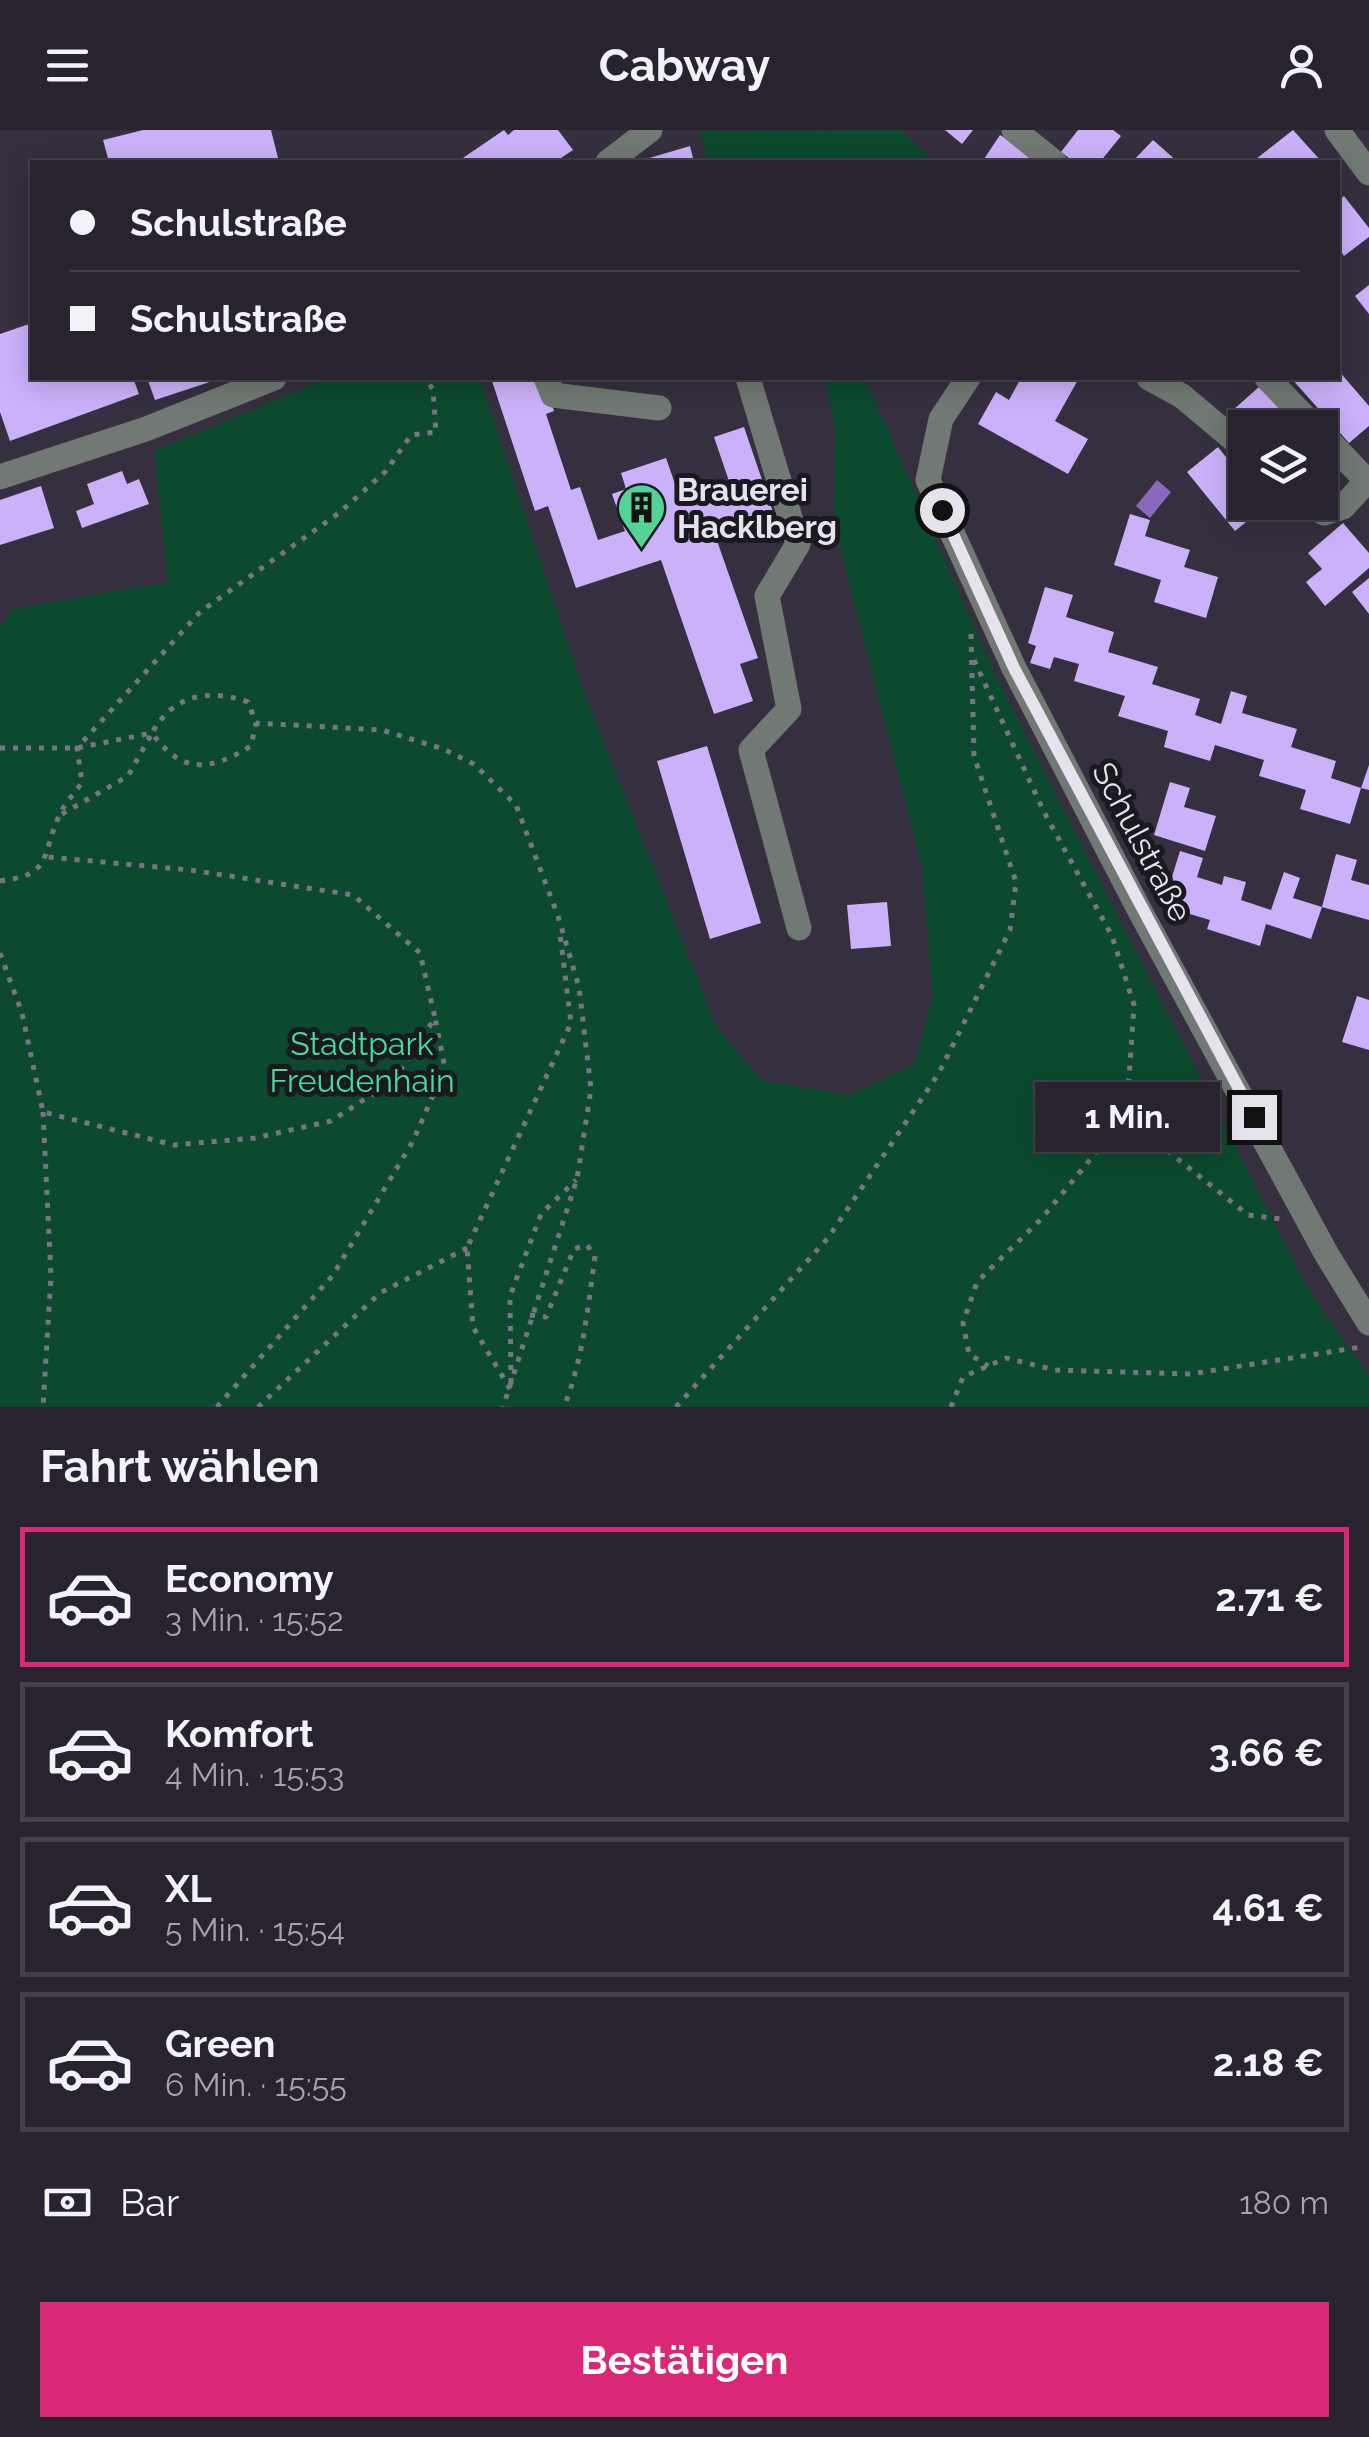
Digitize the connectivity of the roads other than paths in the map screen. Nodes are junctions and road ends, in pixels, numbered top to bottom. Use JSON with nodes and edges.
{"nodes":[{"id":1,"x":650,"y":130,"type":"edge"},
{"id":2,"x":1014,"y":130,"type":"edge"},
{"id":3,"x":1337,"y":130,"type":"edge"},
{"id":4,"x":611,"y":160,"type":"edge"},
{"id":5,"x":1052,"y":160,"type":"edge"},
{"id":6,"x":1369,"y":172,"type":"edge"},
{"id":7,"x":269,"y":380,"type":"edge"},
{"id":8,"x":547,"y":380,"type":"edge"},
{"id":9,"x":749,"y":380,"type":"edge"},
{"id":10,"x":967,"y":380,"type":"edge"},
{"id":11,"x":1153,"y":380,"type":"edge"},
{"id":12,"x":1269,"y":380,"type":"edge"},
{"id":13,"x":659,"y":408,"type":"dead end"},
{"id":14,"x":1298,"y":410,"type":"edge"},
{"id":15,"x":1228,"y":435,"type":"edge"},
{"id":16,"x":1338,"y":451,"type":"edge"},
{"id":17,"x":0,"y":477,"type":"edge"},
{"id":18,"x":1368,"y":482,"type":"edge"},
{"id":19,"x":1338,"y":509,"type":"edge"},
{"id":20,"x":798,"y":928,"type":"dead end"},
{"id":21,"x":1369,"y":1323,"type":"edge"}],
"edges":[{"from":1,"to":4,"type":"street"},
{"from":2,"to":5,"type":"street"},
{"from":3,"to":6,"type":"street"},
{"from":7,"to":17,"type":"street"},
{"from":8,"to":13,"type":"street"},
{"from":9,"to":20,"type":"street"},
{"from":10,"to":21,"type":"street","name":"Schulstraße"},
{"from":11,"to":15,"type":"street"},
{"from":12,"to":14,"type":"street"},
{"from":16,"to":18,"type":"street"},
{"from":18,"to":19,"type":"street"}]}
